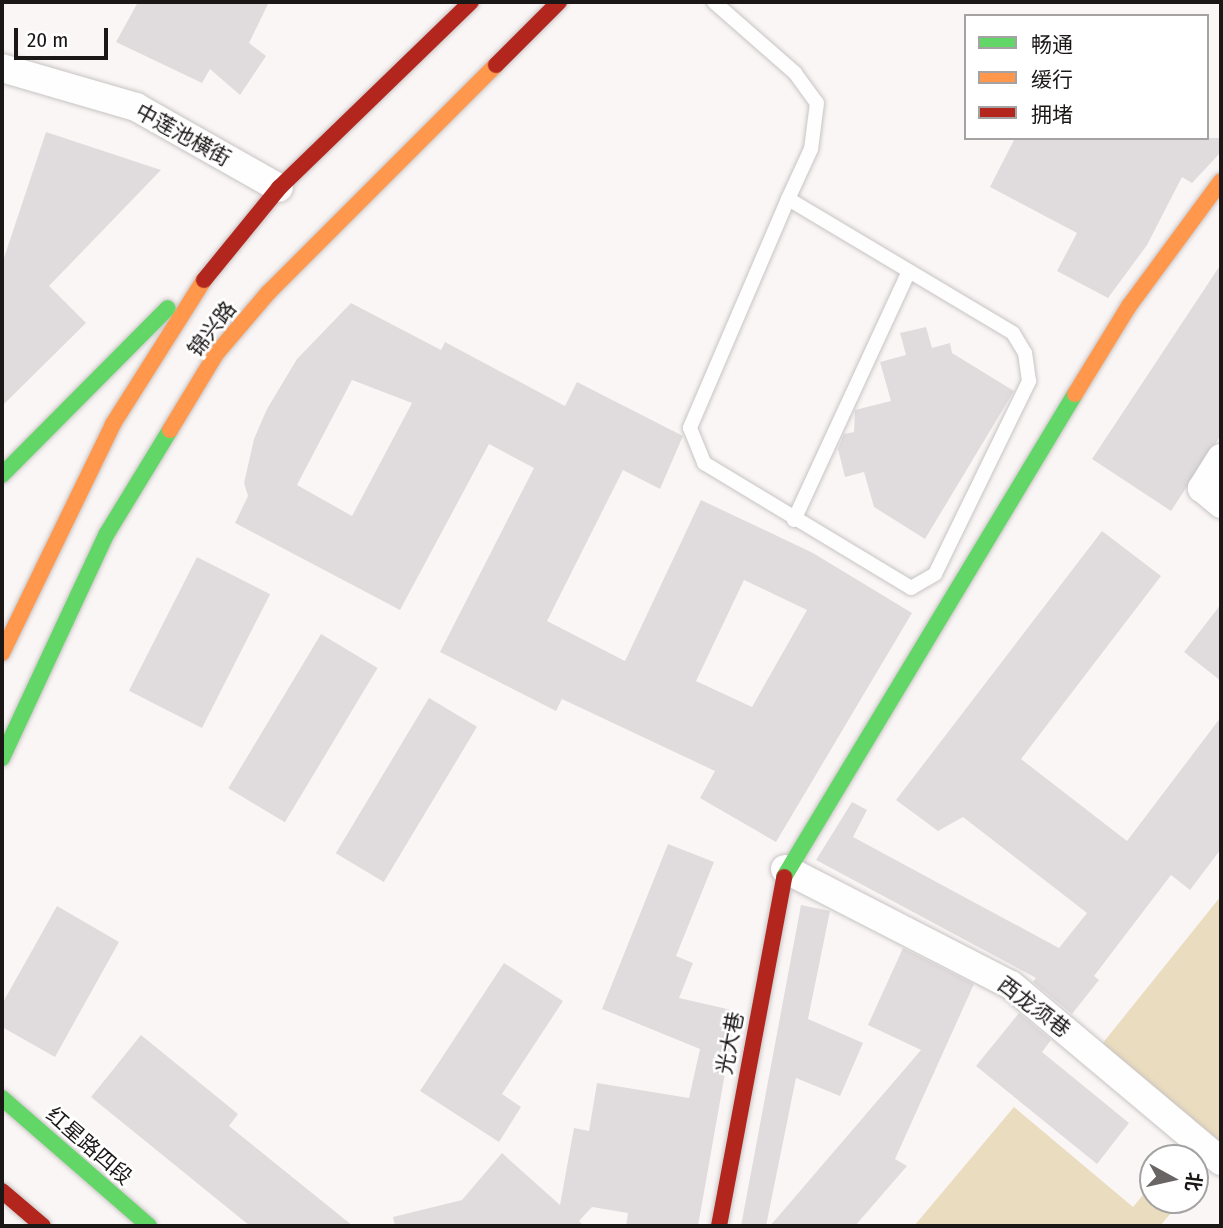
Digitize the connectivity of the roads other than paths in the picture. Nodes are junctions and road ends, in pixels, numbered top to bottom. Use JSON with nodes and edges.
{"nodes":[{"id":1,"x":471,"y":2,"type":"edge"},
{"id":2,"x":559,"y":2,"type":"edge"},
{"id":3,"x":714,"y":2,"type":"edge"},
{"id":4,"x":2,"y":68,"type":"edge"},
{"id":5,"x":1221,"y":181,"type":"edge"},
{"id":6,"x":279,"y":188,"type":"junction"},
{"id":7,"x":788,"y":199,"type":"junction"},
{"id":8,"x":217,"y":259,"type":"junction"},
{"id":9,"x":909,"y":271,"type":"junction"},
{"id":10,"x":1221,"y":457,"type":"edge"},
{"id":11,"x":2,"y":475,"type":"edge"},
{"id":12,"x":1212,"y":496,"type":"edge"},
{"id":13,"x":794,"y":520,"type":"junction"},
{"id":14,"x":2,"y":653,"type":"edge"},
{"id":15,"x":2,"y":758,"type":"edge"},
{"id":16,"x":785,"y":869,"type":"junction"},
{"id":17,"x":2,"y":1098,"type":"edge"},
{"id":18,"x":1221,"y":1161,"type":"edge"},
{"id":19,"x":2,"y":1191,"type":"edge"},
{"id":20,"x":43,"y":1226,"type":"edge"},
{"id":21,"x":149,"y":1226,"type":"edge"},
{"id":22,"x":719,"y":1226,"type":"edge"}],
"edges":[{"from":1,"to":6,"type":"main road","name":"锦兴路"},
{"from":2,"to":15,"type":"main road","name":"锦兴路"},
{"from":3,"to":7,"type":"lane"},
{"from":4,"to":6,"type":"street","name":"中莲池横街"},
{"from":5,"to":16,"type":"main road"},
{"from":6,"to":8,"type":"main road","name":"锦兴路"},
{"from":7,"to":9,"type":"lane"},
{"from":7,"to":13,"type":"lane"},
{"from":8,"to":11,"type":"main road"},
{"from":8,"to":14,"type":"main road","name":"锦兴路"},
{"from":9,"to":13,"type":"lane"},
{"from":9,"to":13,"type":"lane"},
{"from":10,"to":12,"type":"street"},
{"from":16,"to":18,"type":"street","name":"西龙须巷"},
{"from":16,"to":22,"type":"main road","name":"光大巷"},
{"from":17,"to":21,"type":"main road","name":"红星路四段"},
{"from":19,"to":20,"type":"main road"}]}
